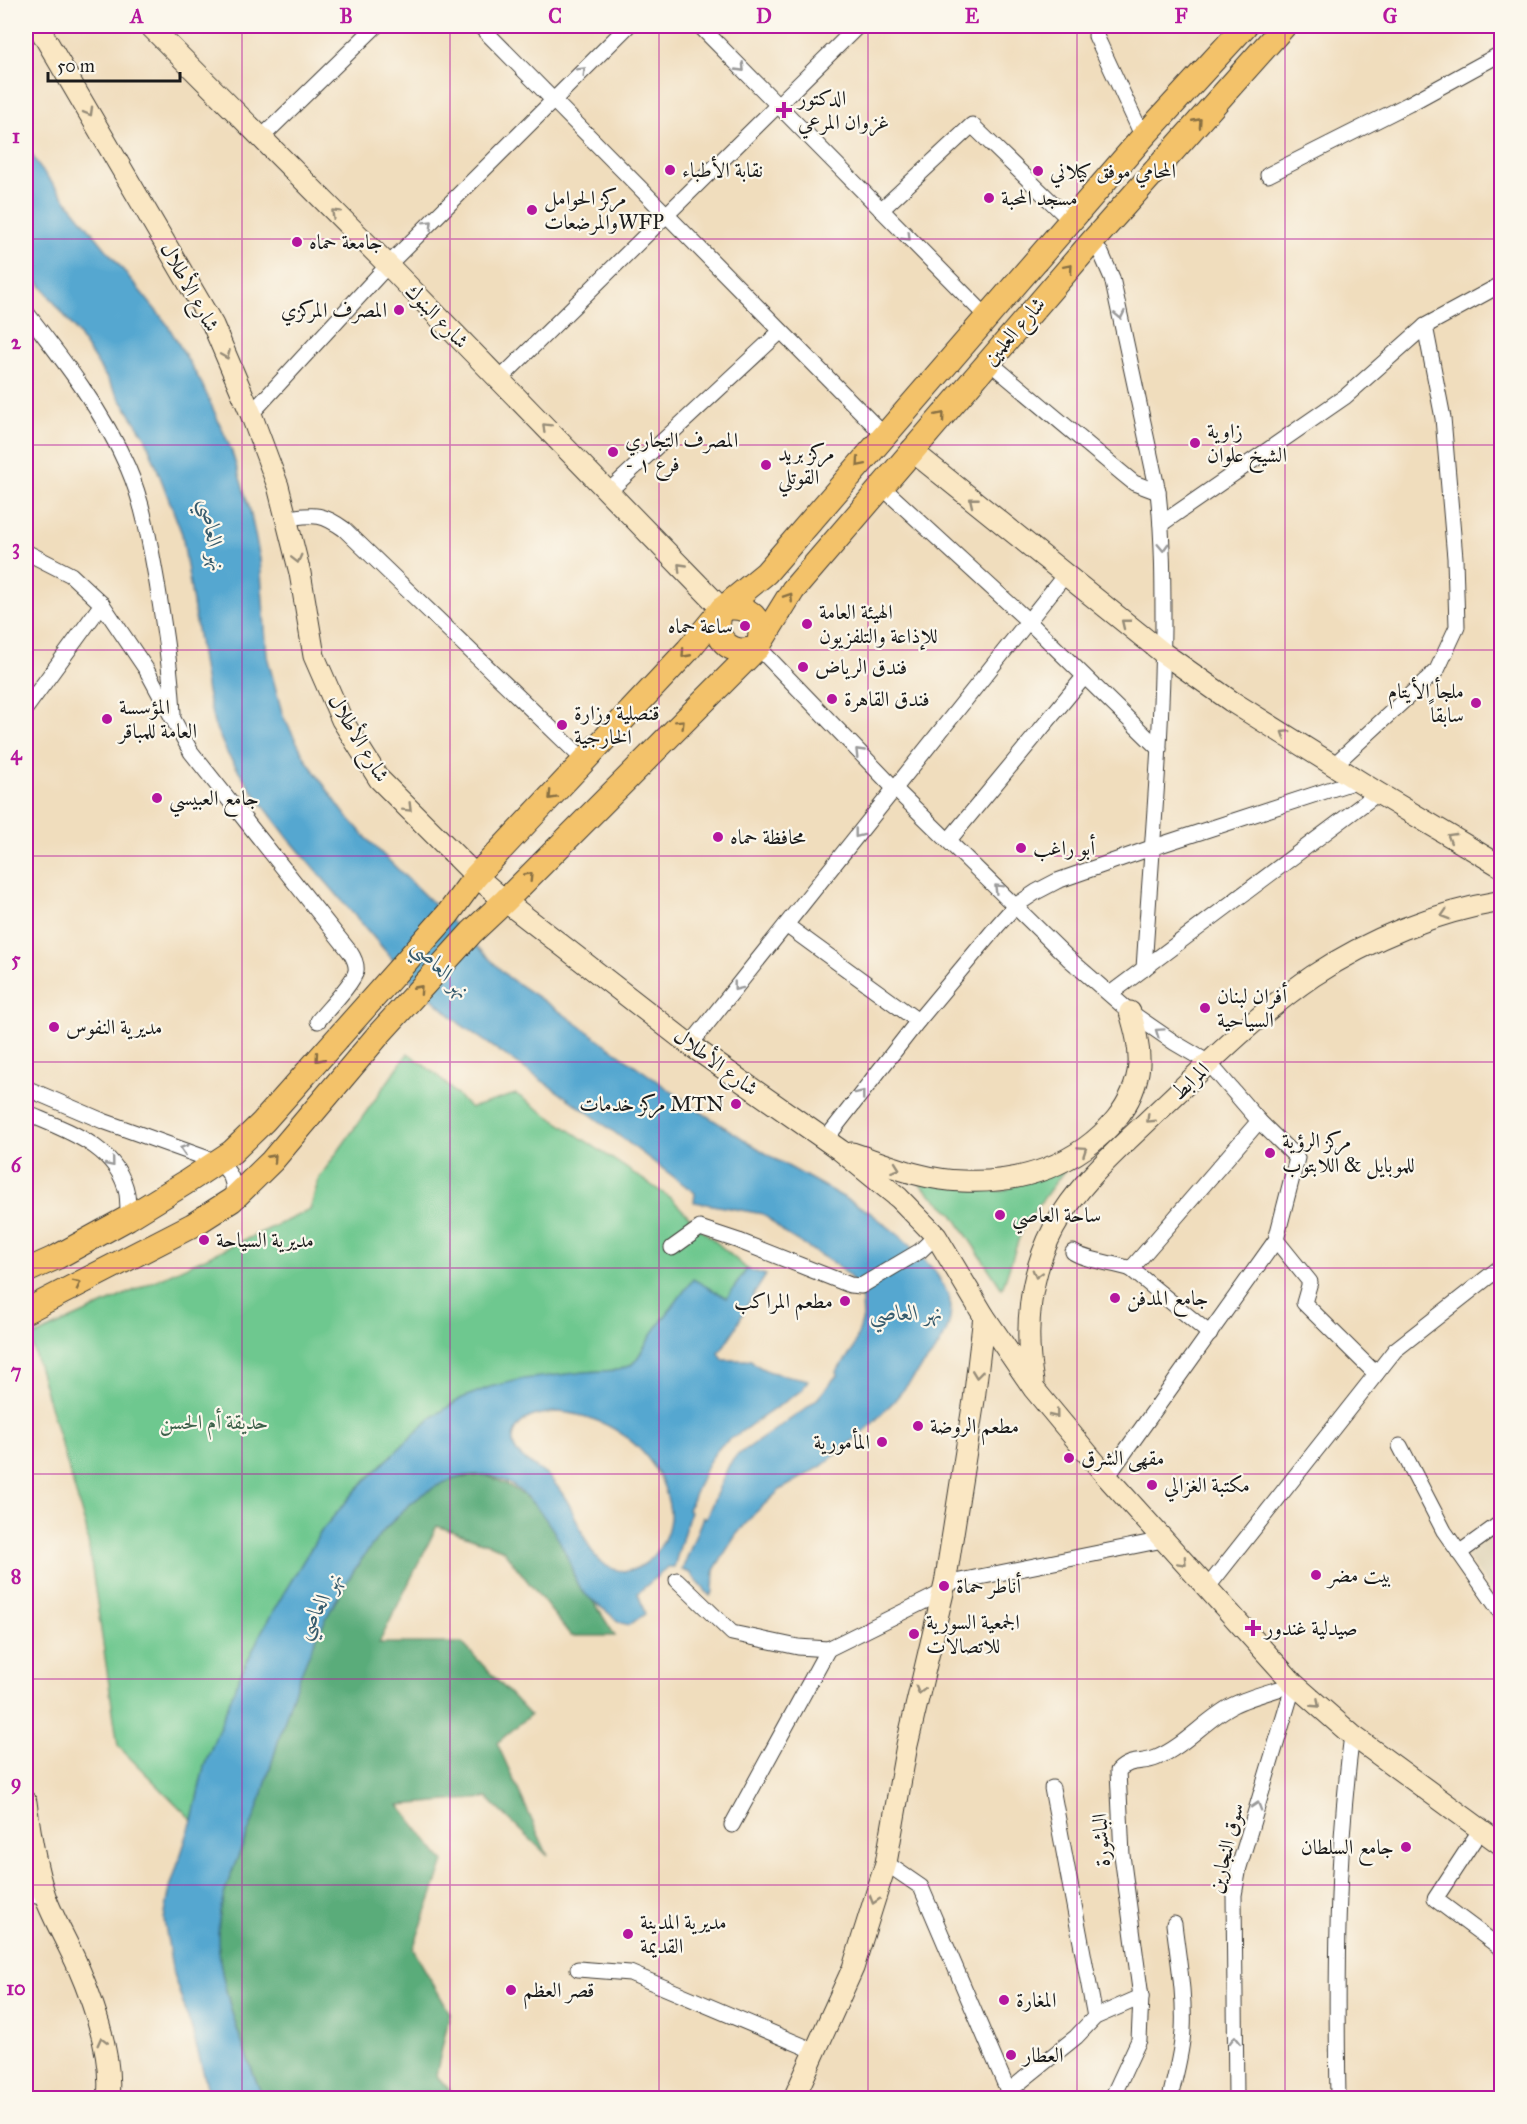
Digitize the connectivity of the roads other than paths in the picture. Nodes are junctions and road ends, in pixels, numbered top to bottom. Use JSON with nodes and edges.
{"nodes":[{"id":1,"x":38,"y":26,"type":"edge"},
{"id":2,"x":150,"y":26,"type":"edge"},
{"id":3,"x":376,"y":26,"type":"edge"},
{"id":4,"x":480,"y":26,"type":"edge"},
{"id":5,"x":628,"y":26,"type":"edge"},
{"id":6,"x":700,"y":26,"type":"edge"},
{"id":7,"x":858,"y":26,"type":"edge"},
{"id":8,"x":1245,"y":26,"type":"edge"},
{"id":9,"x":1284,"y":26,"type":"edge"},
{"id":10,"x":1093,"y":29,"type":"edge"},
{"id":11,"x":1502,"y":53,"type":"edge"},
{"id":12,"x":554,"y":100,"type":"junction"},
{"id":13,"x":778,"y":106,"type":"junction"},
{"id":14,"x":1143,"y":137,"type":"junction"},
{"id":15,"x":261,"y":138,"type":"junction"},
{"id":16,"x":1268,"y":175,"type":"dead end"},
{"id":17,"x":881,"y":210,"type":"junction"},
{"id":18,"x":667,"y":214,"type":"junction"},
{"id":19,"x":1071,"y":220,"type":"junction"},
{"id":20,"x":1090,"y":244,"type":"junction"},
{"id":21,"x":388,"y":265,"type":"junction"},
{"id":22,"x":1502,"y":284,"type":"edge"},
{"id":23,"x":26,"y":312,"type":"edge"},
{"id":24,"x":988,"y":318,"type":"junction"},
{"id":25,"x":1425,"y":326,"type":"junction"},
{"id":26,"x":781,"y":331,"type":"junction"},
{"id":27,"x":988,"y":361,"type":"junction"},
{"id":28,"x":499,"y":380,"type":"junction"},
{"id":29,"x":251,"y":414,"type":"junction"},
{"id":30,"x":884,"y":435,"type":"junction"},
{"id":31,"x":911,"y":450,"type":"junction"},
{"id":32,"x":881,"y":486,"type":"junction"},
{"id":33,"x":609,"y":491,"type":"junction"},
{"id":34,"x":1158,"y":492,"type":"junction"},
{"id":35,"x":286,"y":518,"type":"junction"},
{"id":36,"x":1161,"y":524,"type":"junction"},
{"id":37,"x":26,"y":552,"type":"edge"},
{"id":38,"x":1065,"y":575,"type":"junction"},
{"id":39,"x":102,"y":604,"type":"junction"},
{"id":40,"x":722,"y":609,"type":"junction"},
{"id":41,"x":1028,"y":621,"type":"junction"},
{"id":42,"x":758,"y":647,"type":"junction"},
{"id":43,"x":1163,"y":653,"type":"junction"},
{"id":44,"x":1084,"y":677,"type":"junction"},
{"id":45,"x":26,"y":708,"type":"edge"},
{"id":46,"x":173,"y":717,"type":"junction"},
{"id":47,"x":1160,"y":749,"type":"junction"},
{"id":48,"x":585,"y":761,"type":"junction"},
{"id":49,"x":1334,"y":765,"type":"junction"},
{"id":50,"x":1359,"y":780,"type":"junction"},
{"id":51,"x":894,"y":788,"type":"junction"},
{"id":52,"x":1378,"y":793,"type":"junction"},
{"id":53,"x":949,"y":840,"type":"junction"},
{"id":54,"x":1151,"y":848,"type":"junction"},
{"id":55,"x":1502,"y":867,"type":"edge"},
{"id":56,"x":476,"y":876,"type":"junction"},
{"id":57,"x":505,"y":901,"type":"junction"},
{"id":58,"x":1502,"y":901,"type":"edge"},
{"id":59,"x":1015,"y":906,"type":"junction"},
{"id":60,"x":786,"y":925,"type":"junction"},
{"id":61,"x":1143,"y":969,"type":"junction"},
{"id":62,"x":1110,"y":994,"type":"junction"},
{"id":63,"x":1130,"y":1012,"type":"junction"},
{"id":64,"x":318,"y":1021,"type":"dead end"},
{"id":65,"x":918,"y":1021,"type":"junction"},
{"id":66,"x":690,"y":1045,"type":"junction"},
{"id":67,"x":1209,"y":1063,"type":"junction"},
{"id":68,"x":26,"y":1089,"type":"edge"},
{"id":69,"x":26,"y":1113,"type":"edge"},
{"id":70,"x":103,"y":1121,"type":"junction"},
{"id":71,"x":1259,"y":1121,"type":"junction"},
{"id":72,"x":92,"y":1143,"type":"junction"},
{"id":73,"x":833,"y":1145,"type":"junction"},
{"id":74,"x":217,"y":1162,"type":"junction"},
{"id":75,"x":232,"y":1200,"type":"junction"},
{"id":76,"x":128,"y":1218,"type":"junction"},
{"id":77,"x":936,"y":1236,"type":"junction"},
{"id":78,"x":1275,"y":1240,"type":"junction"},
{"id":79,"x":672,"y":1248,"type":"dead end"},
{"id":80,"x":1073,"y":1252,"type":"dead end"},
{"id":81,"x":1502,"y":1266,"type":"edge"},
{"id":82,"x":1131,"y":1269,"type":"junction"},
{"id":83,"x":26,"y":1271,"type":"edge"},
{"id":84,"x":26,"y":1311,"type":"edge"},
{"id":85,"x":984,"y":1316,"type":"junction"},
{"id":86,"x":1210,"y":1334,"type":"junction"},
{"id":87,"x":1376,"y":1374,"type":"junction"},
{"id":88,"x":1034,"y":1389,"type":"junction"},
{"id":89,"x":1400,"y":1446,"type":"dead end"},
{"id":90,"x":1107,"y":1477,"type":"junction"},
{"id":91,"x":1502,"y":1522,"type":"edge"},
{"id":92,"x":1163,"y":1540,"type":"junction"},
{"id":93,"x":1459,"y":1553,"type":"junction"},
{"id":94,"x":677,"y":1580,"type":"dead end"},
{"id":95,"x":944,"y":1588,"type":"junction"},
{"id":96,"x":1207,"y":1588,"type":"junction"},
{"id":97,"x":1502,"y":1614,"type":"edge"},
{"id":98,"x":828,"y":1649,"type":"junction"},
{"id":99,"x":1294,"y":1684,"type":"junction"},
{"id":100,"x":1352,"y":1735,"type":"junction"},
{"id":101,"x":1052,"y":1788,"type":"dead end"},
{"id":102,"x":26,"y":1802,"type":"edge"},
{"id":103,"x":732,"y":1825,"type":"dead end"},
{"id":104,"x":1495,"y":1838,"type":"edge"},
{"id":105,"x":886,"y":1863,"type":"junction"},
{"id":106,"x":36,"y":1896,"type":"edge"},
{"id":107,"x":1174,"y":1924,"type":"dead end"},
{"id":108,"x":1502,"y":1949,"type":"edge"},
{"id":109,"x":578,"y":1969,"type":"dead end"},
{"id":110,"x":1141,"y":1997,"type":"junction"},
{"id":111,"x":1095,"y":2018,"type":"junction"},
{"id":112,"x":815,"y":2051,"type":"junction"},
{"id":113,"x":1010,"y":2095,"type":"edge"},
{"id":114,"x":108,"y":2098,"type":"edge"},
{"id":115,"x":795,"y":2098,"type":"edge"},
{"id":116,"x":1112,"y":2098,"type":"edge"},
{"id":117,"x":1170,"y":2098,"type":"edge"},
{"id":118,"x":1236,"y":2098,"type":"edge"},
{"id":119,"x":1338,"y":2098,"type":"edge"}],
"edges":[{"from":1,"to":29,"type":"main road","name":"شارع الأطلال","one_way":true},
{"from":2,"to":15,"type":"main road","name":"شارع البنوك"},
{"from":3,"to":15,"type":"street"},
{"from":4,"to":12,"type":"street"},
{"from":12,"to":5,"type":"street","one_way":true},
{"from":6,"to":13,"type":"street","one_way":true},
{"from":7,"to":13,"type":"street"},
{"from":8,"to":14,"type":"main road","name":"شارع العلمين"},
{"from":20,"to":9,"type":"main road","name":"شارع العلمين","one_way":true},
{"from":10,"to":14,"type":"street"},
{"from":11,"to":16,"type":"street"},
{"from":12,"to":18,"type":"street"},
{"from":21,"to":12,"type":"street","one_way":true},
{"from":13,"to":17,"type":"street"},
{"from":13,"to":18,"type":"street"},
{"from":14,"to":19,"type":"main road","name":"شارع العلمين"},
{"from":21,"to":15,"type":"main road","name":"شارع البنوك","one_way":true},
{"from":17,"to":19,"type":"street"},
{"from":17,"to":24,"type":"street","one_way":true},
{"from":18,"to":26,"type":"street"},
{"from":18,"to":28,"type":"street"},
{"from":19,"to":24,"type":"main road","name":"شارع العلمين"},
{"from":27,"to":20,"type":"main road","name":"شارع العلمين","one_way":true},
{"from":20,"to":34,"type":"street","one_way":true},
{"from":21,"to":28,"type":"main road","name":"شارع البنوك"},
{"from":21,"to":29,"type":"street"},
{"from":22,"to":25,"type":"street"},
{"from":23,"to":46,"type":"street"},
{"from":24,"to":30,"type":"main road","name":"شارع العلمين"},
{"from":25,"to":36,"type":"street"},
{"from":25,"to":49,"type":"street"},
{"from":26,"to":30,"type":"street"},
{"from":26,"to":33,"type":"street"},
{"from":31,"to":27,"type":"main road","name":"شارع العلمين","one_way":true},
{"from":27,"to":34,"type":"street"},
{"from":33,"to":28,"type":"main road","name":"شارع البنوك","one_way":true},
{"from":29,"to":35,"type":"main road","name":"شارع الأطلال"},
{"from":30,"to":40,"type":"main road","name":"شارع العلمين","one_way":true},
{"from":31,"to":32,"type":"main road","name":"شارع العلمين"},
{"from":38,"to":31,"type":"main road","one_way":true},
{"from":32,"to":41,"type":"street"},
{"from":42,"to":32,"type":"main road","name":"شارع العلمين","one_way":true},
{"from":40,"to":33,"type":"main road","name":"شارع البنوك","one_way":true},
{"from":34,"to":36,"type":"street"},
{"from":35,"to":48,"type":"street"},
{"from":35,"to":56,"type":"main road","name":"شارع الأطلال","one_way":true},
{"from":36,"to":43,"type":"street","one_way":true},
{"from":37,"to":39,"type":"street"},
{"from":38,"to":41,"type":"street"},
{"from":43,"to":38,"type":"main road","one_way":true},
{"from":39,"to":45,"type":"street"},
{"from":39,"to":46,"type":"street"},
{"from":40,"to":42,"type":"main road"},
{"from":40,"to":42,"type":"main road"},
{"from":40,"to":48,"type":"main road","name":"شارع العلمين","one_way":true},
{"from":41,"to":44,"type":"street"},
{"from":41,"to":51,"type":"street"},
{"from":51,"to":42,"type":"street","one_way":true},
{"from":57,"to":42,"type":"main road","name":"شارع العلمين","one_way":true},
{"from":43,"to":47,"type":"street"},
{"from":49,"to":43,"type":"main road","one_way":true},
{"from":44,"to":47,"type":"street"},
{"from":44,"to":53,"type":"street"},
{"from":46,"to":64,"type":"street"},
{"from":47,"to":54,"type":"street"},
{"from":48,"to":56,"type":"main road","name":"شارع العلمين","one_way":true},
{"from":49,"to":50,"type":"main road"},
{"from":50,"to":52,"type":"main road"},
{"from":50,"to":54,"type":"street"},
{"from":51,"to":53,"type":"street"},
{"from":51,"to":60,"type":"street","one_way":true},
{"from":55,"to":52,"type":"main road","one_way":true},
{"from":52,"to":61,"type":"street"},
{"from":59,"to":53,"type":"street","one_way":true},
{"from":54,"to":59,"type":"street"},
{"from":54,"to":61,"type":"street"},
{"from":56,"to":57,"type":"main road","name":"شارع الأطلال"},
{"from":56,"to":74,"type":"main road","name":"شارع العلمين","one_way":true},
{"from":57,"to":66,"type":"main road","name":"شارع الأطلال"},
{"from":75,"to":57,"type":"main road","name":"شارع العلمين","one_way":true},
{"from":58,"to":67,"type":"main road","name":"المرابط","one_way":true},
{"from":59,"to":62,"type":"street"},
{"from":59,"to":65,"type":"street"},
{"from":60,"to":65,"type":"street"},
{"from":60,"to":66,"type":"street","one_way":true},
{"from":61,"to":62,"type":"street"},
{"from":62,"to":63,"type":"street"},
{"from":67,"to":63,"type":"street","one_way":true},
{"from":73,"to":63,"type":"main road","one_way":true},
{"from":73,"to":65,"type":"street","one_way":true},
{"from":66,"to":73,"type":"main road","name":"شارع الأطلال"},
{"from":67,"to":71,"type":"street"},
{"from":67,"to":88,"type":"main road","name":"المرابط","one_way":true},
{"from":68,"to":70,"type":"street"},
{"from":69,"to":72,"type":"street"},
{"from":70,"to":72,"type":"street"},
{"from":74,"to":70,"type":"street","one_way":true},
{"from":71,"to":78,"type":"street"},
{"from":71,"to":82,"type":"street"},
{"from":72,"to":76,"type":"street","one_way":true},
{"from":73,"to":77,"type":"main road","name":"شارع الأطلال"},
{"from":74,"to":75,"type":"street"},
{"from":74,"to":76,"type":"main road","name":"شارع العلمين"},
{"from":84,"to":75,"type":"main road","name":"شارع العلمين","one_way":true},
{"from":76,"to":83,"type":"main road","name":"شارع العلمين"},
{"from":77,"to":79,"type":"street"},
{"from":77,"to":85,"type":"main road","name":"شارع الأطلال"},
{"from":78,"to":86,"type":"street"},
{"from":78,"to":87,"type":"street"},
{"from":80,"to":82,"type":"street"},
{"from":81,"to":87,"type":"street"},
{"from":82,"to":86,"type":"street"},
{"from":85,"to":88,"type":"main road","name":"شارع الأطلال"},
{"from":85,"to":95,"type":"main road","one_way":true},
{"from":86,"to":90,"type":"street"},
{"from":87,"to":96,"type":"street"},
{"from":88,"to":90,"type":"main road","name":"شارع الأطلال","one_way":true},
{"from":89,"to":93,"type":"street"},
{"from":90,"to":92,"type":"main road","name":"شارع الأطلال"},
{"from":91,"to":93,"type":"street"},
{"from":92,"to":95,"type":"street"},
{"from":92,"to":96,"type":"main road","name":"شارع الأطلال","one_way":true},
{"from":93,"to":97,"type":"street"},
{"from":94,"to":98,"type":"street"},
{"from":95,"to":98,"type":"street"},
{"from":95,"to":105,"type":"main road","one_way":true},
{"from":96,"to":99,"type":"main road","name":"شارع الأطلال"},
{"from":98,"to":103,"type":"street"},
{"from":99,"to":100,"type":"main road","name":"شارع الأطلال","one_way":true},
{"from":99,"to":110,"type":"street","name":"الباشورة"},
{"from":118,"to":99,"type":"street","name":"سوق النجارين","one_way":true},
{"from":100,"to":104,"type":"main road","name":"شارع الأطلال"},
{"from":100,"to":119,"type":"street"},
{"from":101,"to":111,"type":"street"},
{"from":102,"to":106,"type":"main road"},
{"from":104,"to":108,"type":"street"},
{"from":105,"to":112,"type":"main road","one_way":true},
{"from":105,"to":113,"type":"street"},
{"from":114,"to":106,"type":"main road","one_way":true},
{"from":107,"to":117,"type":"street"},
{"from":109,"to":112,"type":"street"},
{"from":110,"to":111,"type":"street"},
{"from":110,"to":116,"type":"street","name":"الباشورة"},
{"from":111,"to":113,"type":"street"},
{"from":112,"to":115,"type":"main road"}]}
